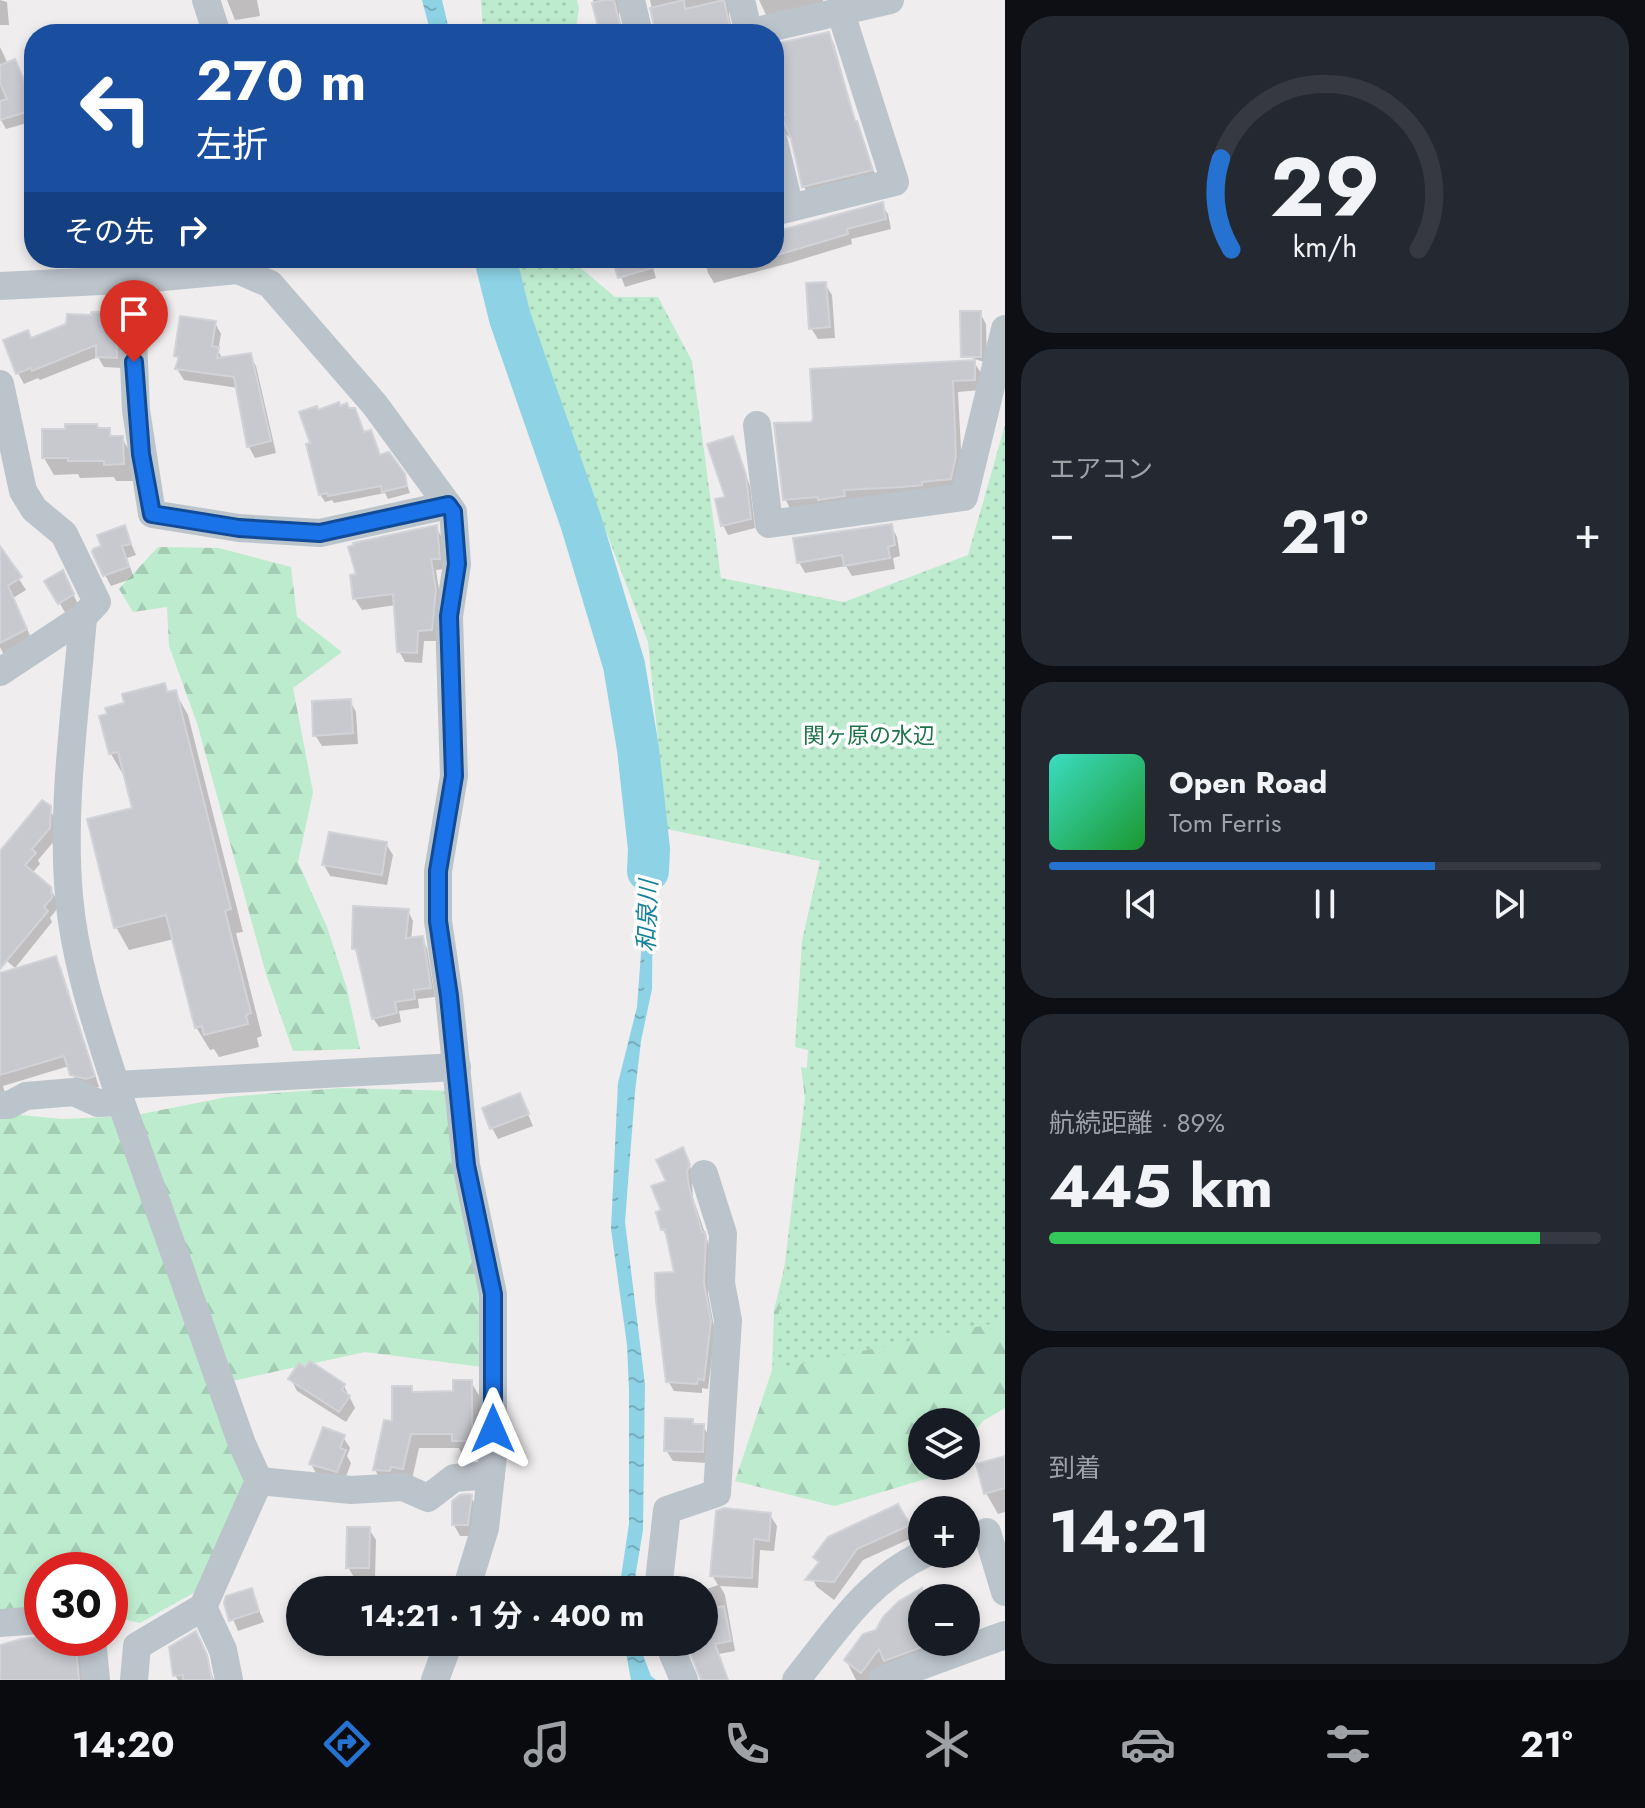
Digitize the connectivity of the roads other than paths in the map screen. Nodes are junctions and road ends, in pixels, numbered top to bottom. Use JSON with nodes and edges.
{"nodes":[{"id":1,"x":206,"y":0,"type":"edge"},
{"id":2,"x":631,"y":0,"type":"edge"},
{"id":3,"x":741,"y":0,"type":"edge"},
{"id":4,"x":876,"y":1,"type":"edge"},
{"id":5,"x":840,"y":10,"type":"junction"},
{"id":6,"x":214,"y":24,"type":"edge"},
{"id":7,"x":637,"y":24,"type":"edge"},
{"id":8,"x":747,"y":24,"type":"edge"},
{"id":9,"x":784,"y":25,"type":"edge"},
{"id":10,"x":784,"y":210,"type":"edge"},
{"id":11,"x":211,"y":268,"type":"edge"},
{"id":12,"x":243,"y":268,"type":"edge"},
{"id":13,"x":141,"y":279,"type":"junction"},
{"id":14,"x":0,"y":286,"type":"edge"},
{"id":15,"x":1005,"y":329,"type":"edge"},
{"id":16,"x":0,"y":384,"type":"edge"},
{"id":17,"x":757,"y":425,"type":"dead end"},
{"id":18,"x":448,"y":505,"type":"junction"},
{"id":19,"x":83,"y":617,"type":"junction"},
{"id":20,"x":0,"y":672,"type":"edge"},
{"id":21,"x":457,"y":1067,"type":"junction"},
{"id":22,"x":118,"y":1094,"type":"junction"},
{"id":23,"x":0,"y":1105,"type":"edge"},
{"id":24,"x":704,"y":1174,"type":"dead end"},
{"id":25,"x":491,"y":1475,"type":"junction"},
{"id":26,"x":259,"y":1481,"type":"junction"},
{"id":27,"x":986,"y":1532,"type":"edge"},
{"id":28,"x":908,"y":1562,"type":"edge"},
{"id":29,"x":470,"y":1576,"type":"edge"},
{"id":30,"x":660,"y":1576,"type":"edge"},
{"id":31,"x":1005,"y":1592,"type":"edge"},
{"id":32,"x":203,"y":1607,"type":"junction"},
{"id":33,"x":24,"y":1621,"type":"edge"},
{"id":34,"x":0,"y":1623,"type":"edge"},
{"id":35,"x":1005,"y":1635,"type":"edge"},
{"id":36,"x":94,"y":1656,"type":"edge"},
{"id":37,"x":444,"y":1656,"type":"edge"},
{"id":38,"x":674,"y":1656,"type":"edge"},
{"id":39,"x":96,"y":1680,"type":"edge"},
{"id":40,"x":134,"y":1680,"type":"edge"},
{"id":41,"x":229,"y":1680,"type":"edge"},
{"id":42,"x":435,"y":1680,"type":"edge"},
{"id":43,"x":684,"y":1680,"type":"edge"},
{"id":44,"x":796,"y":1680,"type":"edge"},
{"id":45,"x":882,"y":1680,"type":"edge"}],
"edges":[{"from":1,"to":6,"type":"street"},
{"from":2,"to":7,"type":"street"},
{"from":3,"to":8,"type":"street"},
{"from":4,"to":5,"type":"street"},
{"from":5,"to":9,"type":"street"},
{"from":5,"to":10,"type":"street"},
{"from":11,"to":13,"type":"street"},
{"from":12,"to":18,"type":"street"},
{"from":13,"to":14,"type":"street"},
{"from":13,"to":18,"type":"street"},
{"from":15,"to":17,"type":"street"},
{"from":16,"to":19,"type":"street"},
{"from":18,"to":21,"type":"street"},
{"from":19,"to":20,"type":"street"},
{"from":19,"to":22,"type":"street"},
{"from":21,"to":22,"type":"street"},
{"from":21,"to":25,"type":"street"},
{"from":22,"to":23,"type":"street"},
{"from":22,"to":26,"type":"street"},
{"from":24,"to":30,"type":"street"},
{"from":25,"to":26,"type":"street"},
{"from":25,"to":29,"type":"street"},
{"from":26,"to":32,"type":"street"},
{"from":27,"to":31,"type":"street"},
{"from":28,"to":44,"type":"street"},
{"from":32,"to":40,"type":"street"},
{"from":32,"to":41,"type":"street"},
{"from":33,"to":34,"type":"street"},
{"from":35,"to":45,"type":"street"},
{"from":36,"to":39,"type":"street"},
{"from":37,"to":42,"type":"street"},
{"from":38,"to":43,"type":"street"}]}
